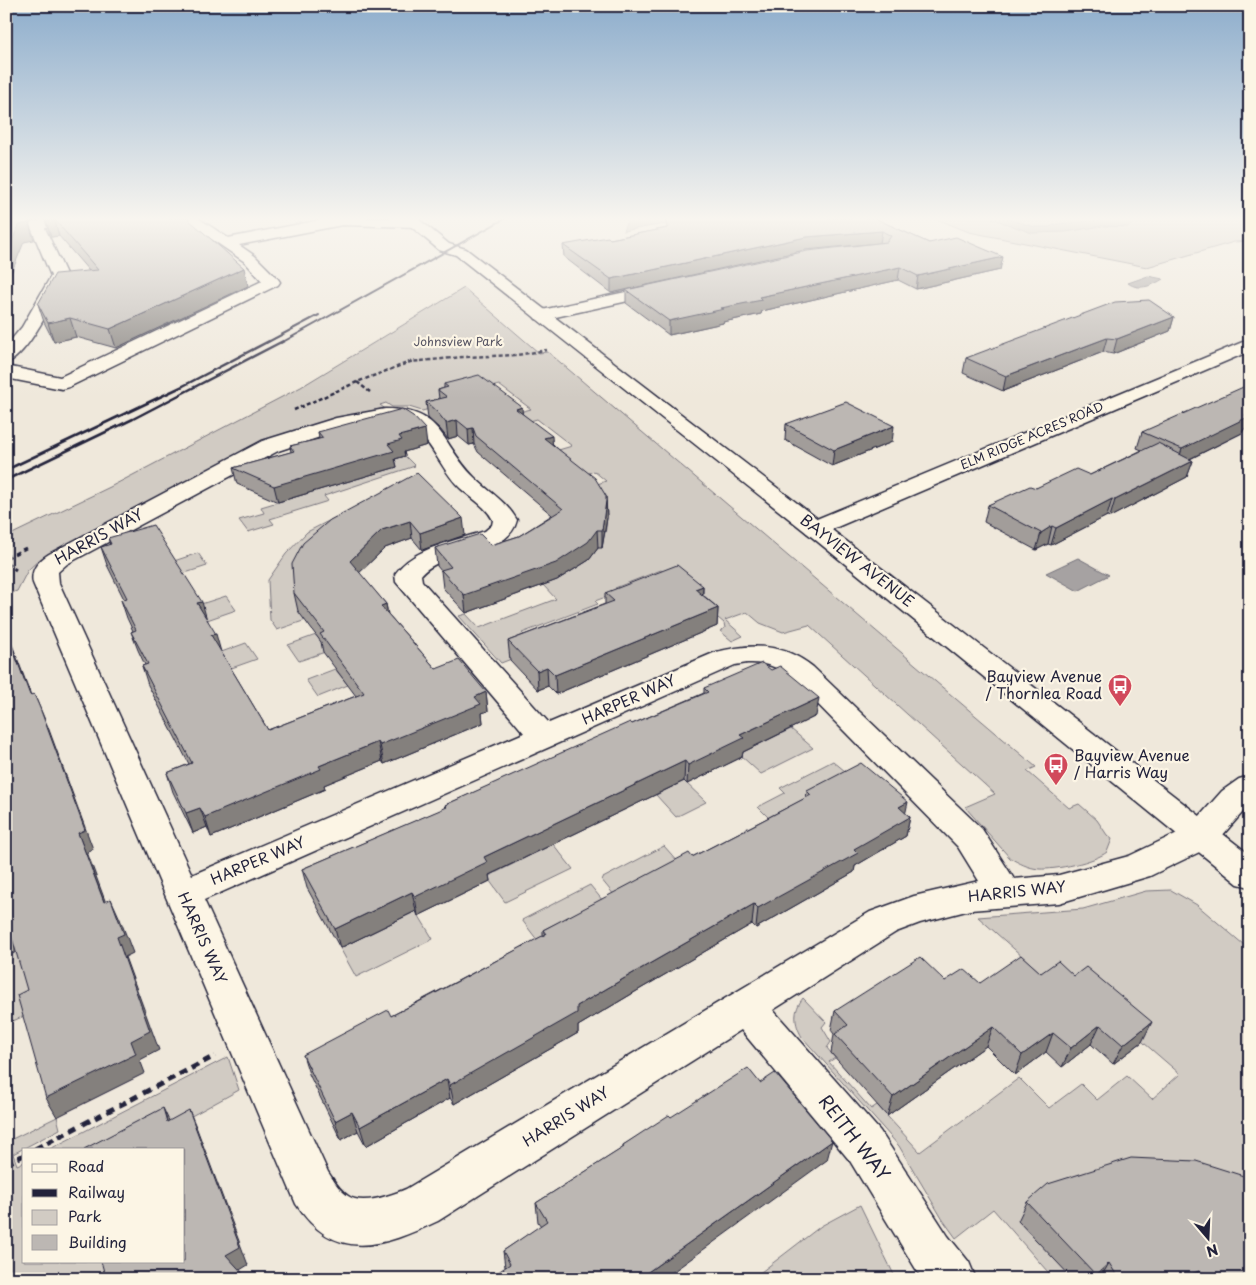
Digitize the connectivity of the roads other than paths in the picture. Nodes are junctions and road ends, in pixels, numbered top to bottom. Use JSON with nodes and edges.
{"nodes":[{"id":1,"x":59,"y":278,"type":"edge"},
{"id":2,"x":268,"y":278,"type":"edge"},
{"id":3,"x":500,"y":278,"type":"edge"},
{"id":4,"x":677,"y":286,"type":"edge"},
{"id":5,"x":542,"y":315,"type":"junction"},
{"id":6,"x":1250,"y":344,"type":"edge"},
{"id":7,"x":6,"y":358,"type":"edge"},
{"id":8,"x":6,"y":372,"type":"edge"},
{"id":9,"x":815,"y":528,"type":"junction"},
{"id":10,"x":544,"y":737,"type":"junction"},
{"id":11,"x":1250,"y":787,"type":"edge"},
{"id":12,"x":1202,"y":836,"type":"junction"},
{"id":13,"x":1250,"y":874,"type":"edge"},
{"id":14,"x":1004,"y":892,"type":"junction"},
{"id":15,"x":182,"y":894,"type":"junction"},
{"id":16,"x":744,"y":1006,"type":"junction"},
{"id":17,"x":952,"y":1279,"type":"edge"}],
"edges":[{"from":1,"to":7,"type":"street"},
{"from":2,"to":8,"type":"street"},
{"from":3,"to":5,"type":"street","name":"BAYVIEW AVENUE"},
{"from":4,"to":5,"type":"street"},
{"from":5,"to":9,"type":"street","name":"BAYVIEW AVENUE"},
{"from":6,"to":9,"type":"street","name":"ELM RIDGE ACRES ROAD"},
{"from":9,"to":12,"type":"street","name":"BAYVIEW AVENUE"},
{"from":10,"to":14,"type":"street","name":"HARPER WAY"},
{"from":10,"to":15,"type":"street","name":"HARPER WAY"},
{"from":10,"to":15,"type":"street","name":"HARRIS WAY"},
{"from":11,"to":12,"type":"street"},
{"from":12,"to":13,"type":"street","name":"BAYVIEW AVENUE"},
{"from":12,"to":14,"type":"street","name":"HARRIS WAY"},
{"from":14,"to":16,"type":"street","name":"HARRIS WAY"},
{"from":15,"to":16,"type":"street","name":"HARRIS WAY"},
{"from":16,"to":17,"type":"street","name":"REITH WAY"}]}
